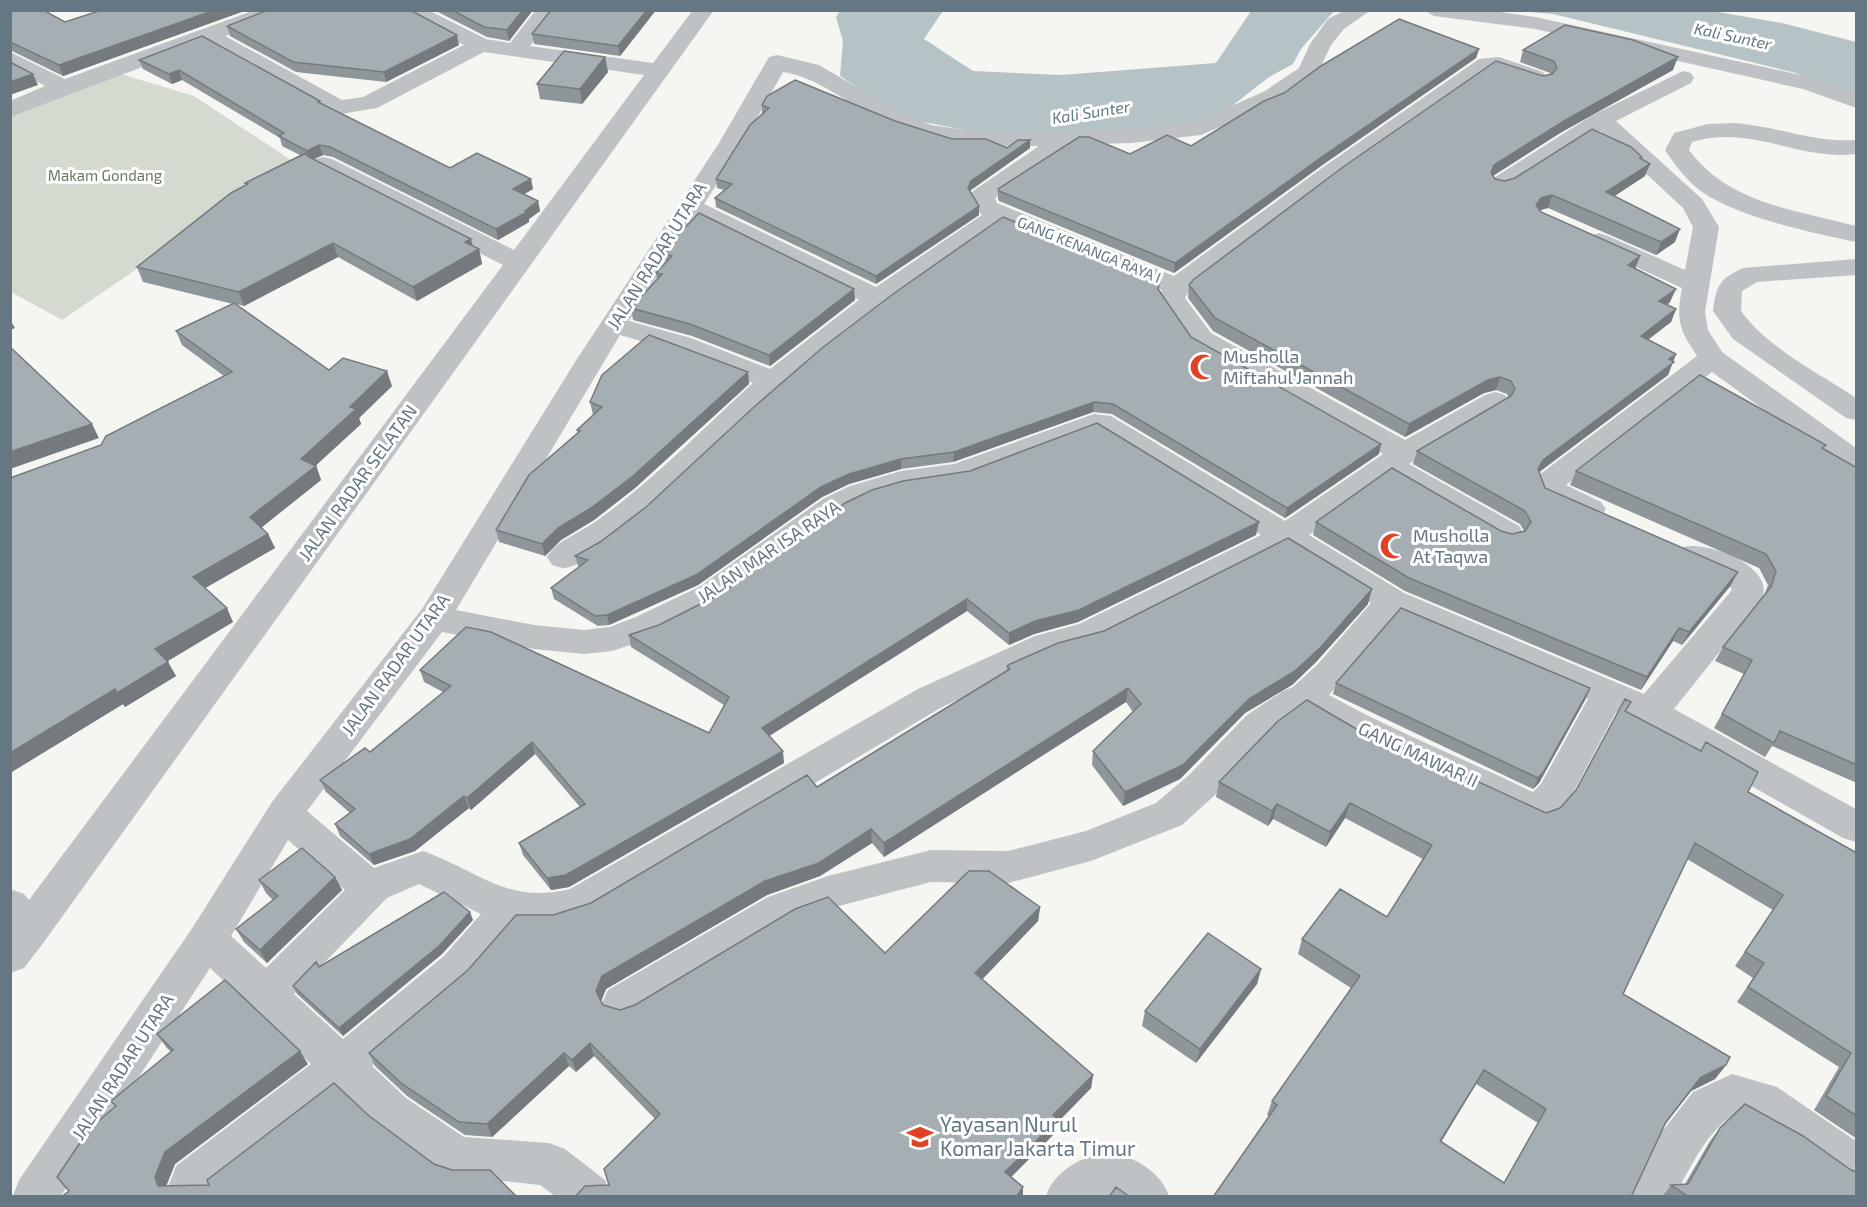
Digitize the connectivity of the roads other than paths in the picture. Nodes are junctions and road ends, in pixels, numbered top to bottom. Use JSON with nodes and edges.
{"nodes":[{"id":1,"x":276,"y":10,"type":"edge"},
{"id":2,"x":411,"y":10,"type":"edge"},
{"id":3,"x":548,"y":10,"type":"edge"},
{"id":4,"x":704,"y":10,"type":"edge"},
{"id":5,"x":1361,"y":10,"type":"edge"},
{"id":6,"x":1434,"y":10,"type":"edge"},
{"id":7,"x":207,"y":34,"type":"junction"},
{"id":8,"x":481,"y":45,"type":"junction"},
{"id":9,"x":515,"y":50,"type":"junction"},
{"id":10,"x":10,"y":58,"type":"edge"},
{"id":11,"x":660,"y":71,"type":"junction"},
{"id":12,"x":1683,"y":78,"type":"dead end"},
{"id":13,"x":1540,"y":79,"type":"edge"},
{"id":14,"x":63,"y":87,"type":"junction"},
{"id":15,"x":1857,"y":101,"type":"edge"},
{"id":16,"x":10,"y":110,"type":"edge"},
{"id":17,"x":1601,"y":120,"type":"junction"},
{"id":18,"x":1066,"y":139,"type":"junction"},
{"id":19,"x":1857,"y":147,"type":"edge"},
{"id":20,"x":323,"y":164,"type":"edge"},
{"id":21,"x":1501,"y":184,"type":"edge"},
{"id":22,"x":689,"y":207,"type":"junction"},
{"id":23,"x":1000,"y":214,"type":"junction"},
{"id":24,"x":1578,"y":232,"type":"edge"},
{"id":25,"x":1857,"y":234,"type":"edge"},
{"id":26,"x":519,"y":263,"type":"junction"},
{"id":27,"x":1857,"y":267,"type":"edge"},
{"id":28,"x":1696,"y":285,"type":"junction"},
{"id":29,"x":1178,"y":287,"type":"junction"},
{"id":30,"x":877,"y":298,"type":"junction"},
{"id":31,"x":614,"y":325,"type":"junction"},
{"id":32,"x":1712,"y":358,"type":"junction"},
{"id":33,"x":773,"y":381,"type":"junction"},
{"id":34,"x":1495,"y":401,"type":"dead end"},
{"id":35,"x":1857,"y":411,"type":"edge"},
{"id":36,"x":1396,"y":459,"type":"junction"},
{"id":37,"x":1857,"y":462,"type":"edge"},
{"id":38,"x":1619,"y":522,"type":"edge"},
{"id":39,"x":1509,"y":534,"type":"edge"},
{"id":40,"x":1284,"y":537,"type":"junction"},
{"id":41,"x":1672,"y":545,"type":"edge"},
{"id":42,"x":563,"y":557,"type":"dead end"},
{"id":43,"x":1392,"y":601,"type":"junction"},
{"id":44,"x":434,"y":618,"type":"junction"},
{"id":45,"x":1609,"y":692,"type":"junction"},
{"id":46,"x":1305,"y":697,"type":"junction"},
{"id":47,"x":1649,"y":711,"type":"junction"},
{"id":48,"x":285,"y":813,"type":"junction"},
{"id":49,"x":1857,"y":827,"type":"edge"},
{"id":50,"x":374,"y":887,"type":"junction"},
{"id":51,"x":510,"y":908,"type":"junction"},
{"id":52,"x":17,"y":931,"type":"edge"},
{"id":53,"x":207,"y":939,"type":"junction"},
{"id":54,"x":267,"y":995,"type":"junction"},
{"id":55,"x":623,"y":1003,"type":"dead end"},
{"id":56,"x":340,"y":1066,"type":"junction"},
{"id":57,"x":1857,"y":1166,"type":"edge"},
{"id":58,"x":550,"y":1180,"type":"edge"},
{"id":59,"x":35,"y":1197,"type":"edge"},
{"id":60,"x":194,"y":1197,"type":"edge"},
{"id":61,"x":589,"y":1197,"type":"edge"},
{"id":62,"x":1068,"y":1197,"type":"edge"},
{"id":63,"x":1147,"y":1197,"type":"edge"},
{"id":64,"x":1652,"y":1197,"type":"edge"}],
"edges":[{"from":1,"to":7,"type":"street"},
{"from":2,"to":8,"type":"street"},
{"from":3,"to":9,"type":"street"},
{"from":4,"to":11,"type":"street","name":"JALAN RADAR SELATAN"},
{"from":5,"to":18,"type":"street"},
{"from":6,"to":15,"type":"street"},
{"from":7,"to":8,"type":"street"},
{"from":7,"to":14,"type":"street"},
{"from":8,"to":9,"type":"street"},
{"from":9,"to":11,"type":"street"},
{"from":10,"to":14,"type":"street"},
{"from":11,"to":26,"type":"street","name":"JALAN RADAR SELATAN"},
{"from":12,"to":17,"type":"street"},
{"from":13,"to":29,"type":"street"},
{"from":14,"to":16,"type":"street"},
{"from":17,"to":21,"type":"street"},
{"from":17,"to":28,"type":"street"},
{"from":18,"to":22,"type":"street","name":"JALAN RADAR UTARA"},
{"from":18,"to":23,"type":"street"},
{"from":19,"to":25,"type":"street"},
{"from":20,"to":26,"type":"street"},
{"from":22,"to":30,"type":"street"},
{"from":22,"to":31,"type":"street","name":"JALAN RADAR UTARA"},
{"from":23,"to":29,"type":"street","name":"GANG KENANGA RAYA I"},
{"from":23,"to":30,"type":"street"},
{"from":24,"to":28,"type":"street"},
{"from":26,"to":52,"type":"street","name":"JALAN RADAR SELATAN"},
{"from":27,"to":35,"type":"street"},
{"from":28,"to":32,"type":"street"},
{"from":29,"to":36,"type":"street"},
{"from":30,"to":33,"type":"street"},
{"from":31,"to":33,"type":"street"},
{"from":31,"to":44,"type":"street","name":"JALAN RADAR UTARA"},
{"from":32,"to":37,"type":"street"},
{"from":32,"to":38,"type":"street"},
{"from":33,"to":42,"type":"street"},
{"from":34,"to":36,"type":"street"},
{"from":36,"to":39,"type":"street"},
{"from":36,"to":40,"type":"street"},
{"from":40,"to":43,"type":"street"},
{"from":40,"to":44,"type":"street","name":"JALAN MAR ISA RAYA"},
{"from":40,"to":51,"type":"street"},
{"from":41,"to":47,"type":"street"},
{"from":43,"to":45,"type":"street"},
{"from":43,"to":46,"type":"street"},
{"from":44,"to":48,"type":"street","name":"JALAN RADAR UTARA"},
{"from":45,"to":46,"type":"street","name":"GANG MAWAR II"},
{"from":45,"to":47,"type":"street"},
{"from":46,"to":55,"type":"street"},
{"from":47,"to":49,"type":"street"},
{"from":48,"to":50,"type":"street"},
{"from":48,"to":53,"type":"street","name":"JALAN RADAR UTARA"},
{"from":50,"to":51,"type":"street"},
{"from":50,"to":54,"type":"street"},
{"from":51,"to":56,"type":"street"},
{"from":53,"to":54,"type":"street"},
{"from":53,"to":59,"type":"street","name":"JALAN RADAR UTARA"},
{"from":54,"to":56,"type":"street"},
{"from":56,"to":58,"type":"street"},
{"from":56,"to":60,"type":"street"},
{"from":57,"to":64,"type":"street"},
{"from":58,"to":61,"type":"street"},
{"from":62,"to":63,"type":"street"}]}
